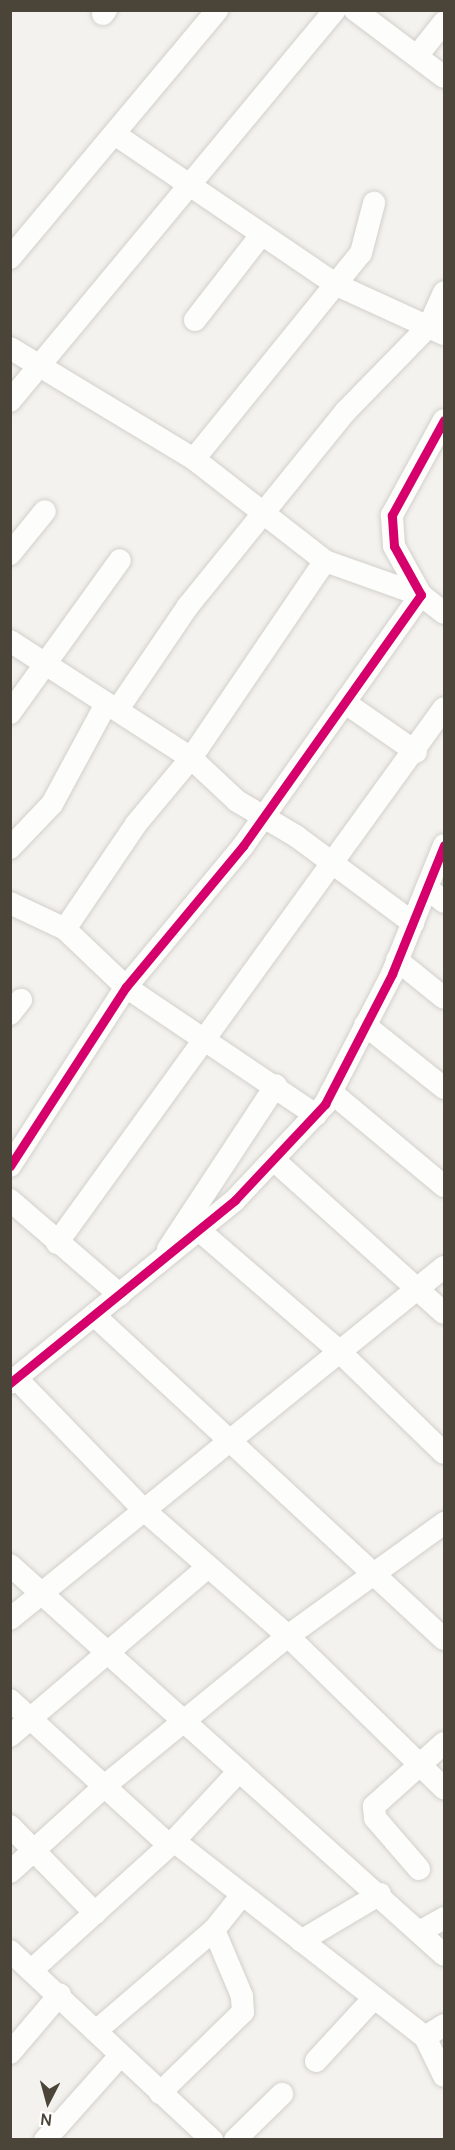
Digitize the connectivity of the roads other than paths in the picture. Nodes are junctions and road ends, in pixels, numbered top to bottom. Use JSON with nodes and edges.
{"nodes":[{"id":1,"x":217,"y":10,"type":"edge"},
{"id":2,"x":335,"y":10,"type":"edge"},
{"id":3,"x":355,"y":10,"type":"edge"},
{"id":4,"x":444,"y":22,"type":"edge"},
{"id":5,"x":417,"y":56,"type":"junction"},
{"id":6,"x":444,"y":77,"type":"edge"},
{"id":7,"x":116,"y":135,"type":"junction"},
{"id":8,"x":191,"y":188,"type":"junction"},
{"id":9,"x":374,"y":203,"type":"dead end"},
{"id":10,"x":261,"y":235,"type":"junction"},
{"id":11,"x":10,"y":258,"type":"edge"},
{"id":12,"x":337,"y":285,"type":"junction"},
{"id":13,"x":444,"y":292,"type":"edge"},
{"id":14,"x":195,"y":320,"type":"dead end"},
{"id":15,"x":437,"y":330,"type":"edge"},
{"id":16,"x":10,"y":348,"type":"edge"},
{"id":17,"x":37,"y":365,"type":"junction"},
{"id":18,"x":10,"y":401,"type":"edge"},
{"id":19,"x":444,"y":420,"type":"edge"},
{"id":20,"x":194,"y":459,"type":"junction"},
{"id":21,"x":45,"y":511,"type":"dead end"},
{"id":22,"x":263,"y":516,"type":"junction"},
{"id":23,"x":10,"y":554,"type":"edge"},
{"id":24,"x":120,"y":560,"type":"dead end"},
{"id":25,"x":325,"y":561,"type":"junction"},
{"id":26,"x":421,"y":596,"type":"junction"},
{"id":27,"x":444,"y":613,"type":"edge"},
{"id":28,"x":10,"y":641,"type":"edge"},
{"id":29,"x":49,"y":665,"type":"junction"},
{"id":30,"x":347,"y":704,"type":"junction"},
{"id":31,"x":112,"y":707,"type":"junction"},
{"id":32,"x":444,"y":708,"type":"edge"},
{"id":33,"x":10,"y":713,"type":"edge"},
{"id":34,"x":416,"y":752,"type":"junction"},
{"id":35,"x":191,"y":758,"type":"junction"},
{"id":36,"x":266,"y":816,"type":"junction"},
{"id":37,"x":444,"y":845,"type":"edge"},
{"id":38,"x":10,"y":848,"type":"edge"},
{"id":39,"x":332,"y":863,"type":"junction"},
{"id":40,"x":436,"y":895,"type":"edge"},
{"id":41,"x":10,"y":903,"type":"edge"},
{"id":42,"x":412,"y":924,"type":"junction"},
{"id":43,"x":65,"y":929,"type":"junction"},
{"id":44,"x":397,"y":960,"type":"junction"},
{"id":45,"x":126,"y":987,"type":"junction"},
{"id":46,"x":444,"y":998,"type":"edge"},
{"id":47,"x":365,"y":1025,"type":"junction"},
{"id":48,"x":204,"y":1040,"type":"junction"},
{"id":49,"x":276,"y":1085,"type":"junction"},
{"id":50,"x":444,"y":1088,"type":"edge"},
{"id":51,"x":331,"y":1092,"type":"junction"},
{"id":52,"x":316,"y":1115,"type":"junction"},
{"id":53,"x":275,"y":1161,"type":"junction"},
{"id":54,"x":10,"y":1166,"type":"edge"},
{"id":55,"x":444,"y":1186,"type":"edge"},
{"id":56,"x":10,"y":1200,"type":"edge"},
{"id":57,"x":200,"y":1231,"type":"junction"},
{"id":58,"x":57,"y":1244,"type":"junction"},
{"id":59,"x":164,"y":1256,"type":"junction"},
{"id":60,"x":444,"y":1267,"type":"edge"},
{"id":61,"x":418,"y":1289,"type":"junction"},
{"id":62,"x":120,"y":1294,"type":"junction"},
{"id":63,"x":444,"y":1313,"type":"edge"},
{"id":64,"x":94,"y":1315,"type":"junction"},
{"id":65,"x":340,"y":1352,"type":"junction"},
{"id":66,"x":14,"y":1380,"type":"edge"},
{"id":67,"x":229,"y":1437,"type":"junction"},
{"id":68,"x":444,"y":1453,"type":"edge"},
{"id":69,"x":145,"y":1511,"type":"junction"},
{"id":70,"x":444,"y":1523,"type":"edge"},
{"id":71,"x":10,"y":1565,"type":"edge"},
{"id":72,"x":208,"y":1567,"type":"junction"},
{"id":73,"x":372,"y":1571,"type":"junction"},
{"id":74,"x":42,"y":1593,"type":"junction"},
{"id":75,"x":10,"y":1619,"type":"edge"},
{"id":76,"x":288,"y":1636,"type":"junction"},
{"id":77,"x":444,"y":1639,"type":"edge"},
{"id":78,"x":110,"y":1649,"type":"junction"},
{"id":79,"x":10,"y":1700,"type":"edge"},
{"id":80,"x":32,"y":1718,"type":"junction"},
{"id":81,"x":187,"y":1720,"type":"junction"},
{"id":82,"x":10,"y":1736,"type":"edge"},
{"id":83,"x":444,"y":1743,"type":"edge"},
{"id":84,"x":420,"y":1763,"type":"junction"},
{"id":85,"x":239,"y":1771,"type":"junction"},
{"id":86,"x":107,"y":1784,"type":"junction"},
{"id":87,"x":444,"y":1788,"type":"edge"},
{"id":88,"x":10,"y":1826,"type":"edge"},
{"id":89,"x":171,"y":1843,"type":"junction"},
{"id":90,"x":38,"y":1849,"type":"junction"},
{"id":91,"x":419,"y":1869,"type":"dead end"},
{"id":92,"x":10,"y":1872,"type":"edge"},
{"id":93,"x":380,"y":1894,"type":"junction"},
{"id":94,"x":241,"y":1896,"type":"junction"},
{"id":95,"x":95,"y":1913,"type":"junction"},
{"id":96,"x":444,"y":1918,"type":"edge"},
{"id":97,"x":214,"y":1930,"type":"junction"},
{"id":98,"x":421,"y":1931,"type":"junction"},
{"id":99,"x":301,"y":1941,"type":"junction"},
{"id":100,"x":10,"y":1951,"type":"edge"},
{"id":101,"x":444,"y":1955,"type":"edge"},
{"id":102,"x":33,"y":1969,"type":"junction"},
{"id":103,"x":60,"y":1994,"type":"junction"},
{"id":104,"x":374,"y":1998,"type":"junction"},
{"id":105,"x":444,"y":2025,"type":"edge"},
{"id":106,"x":96,"y":2031,"type":"junction"},
{"id":107,"x":425,"y":2037,"type":"junction"},
{"id":108,"x":10,"y":2053,"type":"edge"},
{"id":109,"x":119,"y":2057,"type":"junction"},
{"id":110,"x":316,"y":2061,"type":"dead end"},
{"id":111,"x":444,"y":2076,"type":"edge"},
{"id":112,"x":160,"y":2093,"type":"junction"},
{"id":113,"x":282,"y":2094,"type":"dead end"},
{"id":114,"x":45,"y":2139,"type":"edge"},
{"id":115,"x":212,"y":2139,"type":"edge"},
{"id":116,"x":235,"y":2139,"type":"edge"}],
"edges":[{"from":1,"to":7,"type":"street"},
{"from":2,"to":8,"type":"street"},
{"from":3,"to":5,"type":"street"},
{"from":4,"to":5,"type":"street"},
{"from":5,"to":6,"type":"street"},
{"from":7,"to":8,"type":"street"},
{"from":7,"to":11,"type":"street"},
{"from":8,"to":10,"type":"street"},
{"from":8,"to":17,"type":"street"},
{"from":9,"to":12,"type":"street"},
{"from":10,"to":12,"type":"street"},
{"from":10,"to":14,"type":"street"},
{"from":12,"to":15,"type":"street"},
{"from":12,"to":20,"type":"street"},
{"from":13,"to":15,"type":"street"},
{"from":15,"to":22,"type":"street"},
{"from":16,"to":17,"type":"street"},
{"from":17,"to":18,"type":"street"},
{"from":17,"to":20,"type":"street"},
{"from":19,"to":26,"type":"street"},
{"from":20,"to":22,"type":"street"},
{"from":21,"to":23,"type":"street"},
{"from":22,"to":25,"type":"street"},
{"from":22,"to":31,"type":"street"},
{"from":24,"to":29,"type":"street"},
{"from":25,"to":26,"type":"street"},
{"from":25,"to":35,"type":"street"},
{"from":26,"to":27,"type":"street"},
{"from":26,"to":30,"type":"street"},
{"from":28,"to":29,"type":"street"},
{"from":29,"to":31,"type":"street"},
{"from":29,"to":33,"type":"street"},
{"from":30,"to":34,"type":"street"},
{"from":30,"to":36,"type":"street"},
{"from":31,"to":35,"type":"street"},
{"from":31,"to":38,"type":"street"},
{"from":32,"to":34,"type":"street"},
{"from":34,"to":39,"type":"street"},
{"from":35,"to":36,"type":"street"},
{"from":35,"to":43,"type":"street"},
{"from":36,"to":39,"type":"street"},
{"from":36,"to":45,"type":"street"},
{"from":37,"to":40,"type":"street"},
{"from":39,"to":42,"type":"street"},
{"from":39,"to":48,"type":"street"},
{"from":40,"to":42,"type":"street"},
{"from":41,"to":43,"type":"street"},
{"from":42,"to":44,"type":"street"},
{"from":43,"to":45,"type":"street"},
{"from":44,"to":46,"type":"street"},
{"from":44,"to":47,"type":"street"},
{"from":45,"to":48,"type":"street"},
{"from":45,"to":54,"type":"street"},
{"from":47,"to":50,"type":"street"},
{"from":47,"to":51,"type":"street"},
{"from":48,"to":49,"type":"street"},
{"from":48,"to":58,"type":"street"},
{"from":49,"to":52,"type":"street"},
{"from":49,"to":59,"type":"street"},
{"from":51,"to":52,"type":"street"},
{"from":51,"to":55,"type":"street"},
{"from":52,"to":53,"type":"street"},
{"from":53,"to":57,"type":"street"},
{"from":53,"to":61,"type":"street"},
{"from":56,"to":58,"type":"street"},
{"from":57,"to":59,"type":"street"},
{"from":57,"to":65,"type":"street"},
{"from":58,"to":62,"type":"street"},
{"from":59,"to":62,"type":"street"},
{"from":60,"to":61,"type":"street"},
{"from":61,"to":63,"type":"street"},
{"from":61,"to":65,"type":"street"},
{"from":62,"to":64,"type":"street"},
{"from":64,"to":66,"type":"street"},
{"from":64,"to":67,"type":"street"},
{"from":65,"to":67,"type":"street"},
{"from":65,"to":68,"type":"street"},
{"from":66,"to":69,"type":"street"},
{"from":67,"to":69,"type":"street"},
{"from":67,"to":73,"type":"street"},
{"from":69,"to":72,"type":"street"},
{"from":69,"to":74,"type":"street"},
{"from":70,"to":73,"type":"street"},
{"from":71,"to":74,"type":"street"},
{"from":72,"to":76,"type":"street"},
{"from":72,"to":78,"type":"street"},
{"from":73,"to":76,"type":"street"},
{"from":73,"to":77,"type":"street"},
{"from":74,"to":75,"type":"street"},
{"from":74,"to":78,"type":"street"},
{"from":76,"to":81,"type":"street"},
{"from":76,"to":84,"type":"street"},
{"from":78,"to":80,"type":"street"},
{"from":78,"to":81,"type":"street"},
{"from":79,"to":80,"type":"street"},
{"from":80,"to":82,"type":"street"},
{"from":80,"to":86,"type":"street"},
{"from":81,"to":85,"type":"street"},
{"from":81,"to":86,"type":"street"},
{"from":83,"to":84,"type":"street"},
{"from":84,"to":87,"type":"street"},
{"from":84,"to":91,"type":"street"},
{"from":85,"to":89,"type":"street"},
{"from":85,"to":93,"type":"street"},
{"from":86,"to":89,"type":"street"},
{"from":86,"to":90,"type":"street"},
{"from":88,"to":90,"type":"street"},
{"from":89,"to":94,"type":"street"},
{"from":89,"to":95,"type":"street"},
{"from":90,"to":92,"type":"street"},
{"from":90,"to":95,"type":"street"},
{"from":93,"to":98,"type":"street"},
{"from":93,"to":99,"type":"street"},
{"from":94,"to":97,"type":"street"},
{"from":94,"to":99,"type":"street"},
{"from":95,"to":102,"type":"street"},
{"from":96,"to":98,"type":"street"},
{"from":97,"to":106,"type":"street"},
{"from":97,"to":112,"type":"street"},
{"from":98,"to":101,"type":"street"},
{"from":99,"to":104,"type":"street"},
{"from":100,"to":102,"type":"street"},
{"from":102,"to":103,"type":"street"},
{"from":103,"to":106,"type":"street"},
{"from":103,"to":108,"type":"street"},
{"from":104,"to":107,"type":"street"},
{"from":104,"to":110,"type":"street"},
{"from":105,"to":107,"type":"street"},
{"from":106,"to":109,"type":"street"},
{"from":107,"to":111,"type":"street"},
{"from":109,"to":112,"type":"street"},
{"from":109,"to":114,"type":"street"},
{"from":112,"to":115,"type":"street"},
{"from":113,"to":116,"type":"street"}]}
